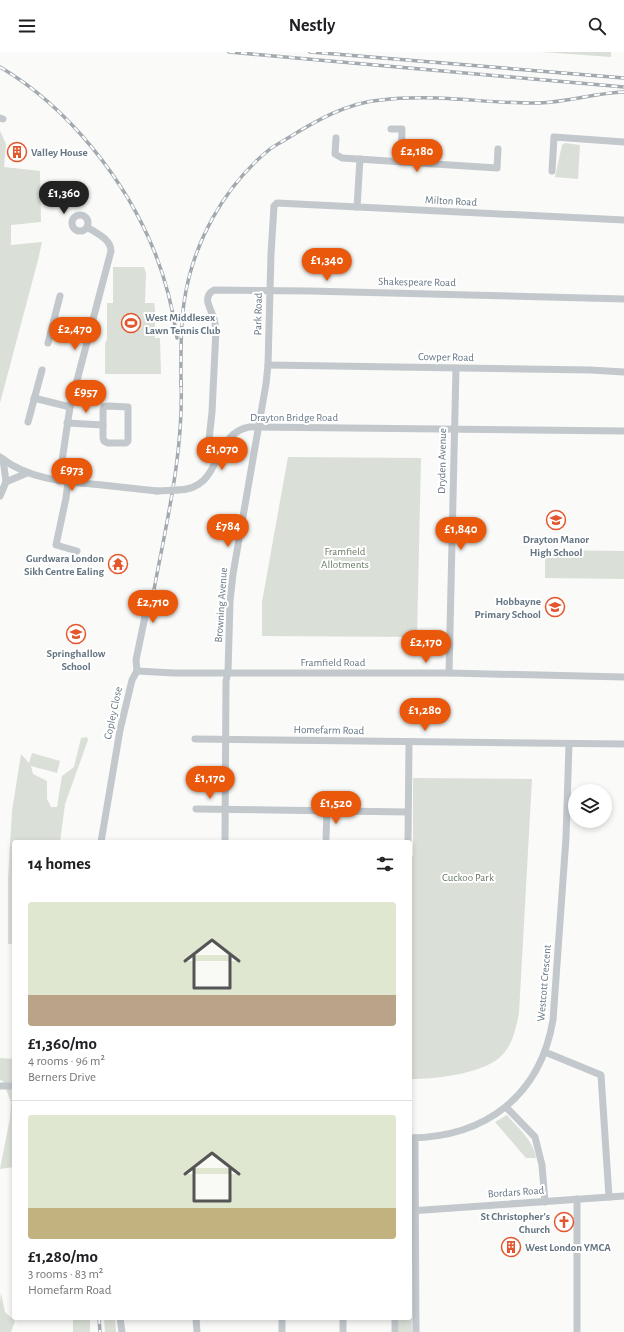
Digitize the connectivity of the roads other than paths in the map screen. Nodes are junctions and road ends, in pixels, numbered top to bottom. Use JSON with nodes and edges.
{"nodes":[{"id":1,"x":391,"y":129,"type":"dead end"},
{"id":2,"x":336,"y":138,"type":"dead end"},
{"id":3,"x":624,"y":142,"type":"edge"},
{"id":4,"x":498,"y":149,"type":"dead end"},
{"id":5,"x":360,"y":159,"type":"junction"},
{"id":6,"x":401,"y":162,"type":"junction"},
{"id":7,"x":552,"y":171,"type":"dead end"},
{"id":8,"x":277,"y":203,"type":"joint"},
{"id":9,"x":357,"y":207,"type":"junction"},
{"id":10,"x":624,"y":220,"type":"edge"},
{"id":11,"x":87,"y":226,"type":"dead end"},
{"id":12,"x":270,"y":290,"type":"junction"},
{"id":13,"x":60,"y":296,"type":"dead end"},
{"id":14,"x":624,"y":298,"type":"edge"},
{"id":15,"x":54,"y":320,"type":"junction"},
{"id":16,"x":91,"y":330,"type":"junction"},
{"id":17,"x":48,"y":343,"type":"dead end"},
{"id":18,"x":268,"y":365,"type":"junction"},
{"id":19,"x":456,"y":368,"type":"junction"},
{"id":20,"x":42,"y":370,"type":"dead end"},
{"id":21,"x":624,"y":372,"type":"edge"},
{"id":22,"x":34,"y":398,"type":"junction"},
{"id":23,"x":70,"y":407,"type":"junction"},
{"id":24,"x":28,"y":422,"type":"dead end"},
{"id":25,"x":67,"y":423,"type":"junction"},
{"id":26,"x":103,"y":424,"type":"junction"},
{"id":27,"x":258,"y":426,"type":"junction"},
{"id":28,"x":454,"y":429,"type":"junction"},
{"id":29,"x":624,"y":431,"type":"edge"},
{"id":30,"x":2,"y":458,"type":"edge"},
{"id":31,"x":207,"y":458,"type":"dead end"},
{"id":32,"x":27,"y":473,"type":"junction"},
{"id":33,"x":59,"y":481,"type":"junction"},
{"id":34,"x":6,"y":482,"type":"junction"},
{"id":35,"x":68,"y":482,"type":"junction"},
{"id":36,"x":0,"y":496,"type":"edge"},
{"id":37,"x":78,"y":551,"type":"dead end"},
{"id":38,"x":138,"y":599,"type":"dead end"},
{"id":39,"x":137,"y":671,"type":"junction"},
{"id":40,"x":228,"y":672,"type":"junction"},
{"id":41,"x":449,"y":673,"type":"junction"},
{"id":42,"x":624,"y":677,"type":"edge"},
{"id":43,"x":195,"y":739,"type":"dead end"},
{"id":44,"x":225,"y":740,"type":"junction"},
{"id":45,"x":409,"y":742,"type":"junction"},
{"id":46,"x":569,"y":744,"type":"junction"},
{"id":47,"x":624,"y":744,"type":"edge"},
{"id":48,"x":196,"y":809,"type":"dead end"},
{"id":49,"x":224,"y":810,"type":"junction"},
{"id":50,"x":327,"y":811,"type":"junction"},
{"id":51,"x":408,"y":812,"type":"junction"},
{"id":52,"x":326,"y":838,"type":"dead end"},
{"id":53,"x":101,"y":840,"type":"edge"},
{"id":54,"x":225,"y":840,"type":"edge"},
{"id":55,"x":408,"y":840,"type":"edge"},
{"id":56,"x":545,"y":1052,"type":"junction"},
{"id":57,"x":0,"y":1086,"type":"edge"},
{"id":58,"x":12,"y":1086,"type":"edge"},
{"id":59,"x":506,"y":1107,"type":"junction"},
{"id":60,"x":413,"y":1138,"type":"edge"},
{"id":61,"x":624,"y":1196,"type":"edge"},
{"id":62,"x":609,"y":1197,"type":"junction"},
{"id":63,"x":577,"y":1199,"type":"junction"},
{"id":64,"x":545,"y":1202,"type":"junction"},
{"id":65,"x":413,"y":1211,"type":"edge"},
{"id":66,"x":120,"y":1320,"type":"edge"},
{"id":67,"x":196,"y":1320,"type":"edge"},
{"id":68,"x":282,"y":1320,"type":"edge"},
{"id":69,"x":343,"y":1320,"type":"edge"},
{"id":70,"x":395,"y":1320,"type":"edge"},
{"id":71,"x":122,"y":1332,"type":"edge"},
{"id":72,"x":197,"y":1332,"type":"edge"},
{"id":73,"x":282,"y":1332,"type":"edge"},
{"id":74,"x":343,"y":1332,"type":"edge"},
{"id":75,"x":395,"y":1332,"type":"edge"},
{"id":76,"x":416,"y":1332,"type":"edge"},
{"id":77,"x":577,"y":1332,"type":"edge"}],
"edges":[{"from":1,"to":6,"type":"street"},
{"from":2,"to":5,"type":"street"},
{"from":3,"to":7,"type":"street"},
{"from":4,"to":6,"type":"street"},
{"from":5,"to":6,"type":"street"},
{"from":5,"to":9,"type":"street"},
{"from":8,"to":9,"type":"street","name":"Milton Road"},
{"from":8,"to":12,"type":"street","name":"Park Road"},
{"from":9,"to":10,"type":"street","name":"Milton Road"},
{"from":11,"to":16,"type":"street"},
{"from":12,"to":14,"type":"street","name":"Shakespeare Road"},
{"from":12,"to":18,"type":"street","name":"Park Road"},
{"from":12,"to":31,"type":"street","name":"Shakespeare Road"},
{"from":13,"to":15,"type":"street"},
{"from":15,"to":16,"type":"street"},
{"from":15,"to":17,"type":"street"},
{"from":16,"to":23,"type":"street"},
{"from":18,"to":19,"type":"street","name":"Cowper Road"},
{"from":18,"to":27,"type":"street","name":"Park Road"},
{"from":19,"to":21,"type":"street","name":"Cowper Road"},
{"from":19,"to":28,"type":"street","name":"Dryden Avenue"},
{"from":20,"to":22,"type":"street"},
{"from":22,"to":23,"type":"street"},
{"from":22,"to":24,"type":"street"},
{"from":23,"to":25,"type":"street"},
{"from":25,"to":26,"type":"street"},
{"from":25,"to":33,"type":"street"},
{"from":26,"to":26,"type":"street"},
{"from":27,"to":28,"type":"street","name":"Drayton Bridge Road"},
{"from":27,"to":35,"type":"street","name":"Drayton Bridge Road","bridge":true},
{"from":27,"to":40,"type":"street","name":"Browning Avenue"},
{"from":28,"to":29,"type":"street","name":"Drayton Bridge Road"},
{"from":28,"to":41,"type":"street","name":"Dryden Avenue"},
{"from":30,"to":32,"type":"street","name":"Drayton Bridge Road"},
{"from":30,"to":34,"type":"street"},
{"from":32,"to":33,"type":"street","name":"Drayton Bridge Road"},
{"from":32,"to":34,"type":"street"},
{"from":33,"to":35,"type":"street","name":"Drayton Bridge Road"},
{"from":34,"to":36,"type":"street"},
{"from":35,"to":37,"type":"street"},
{"from":38,"to":39,"type":"street","name":"Copley Close"},
{"from":39,"to":40,"type":"street","name":"Framfield Road"},
{"from":39,"to":53,"type":"street","name":"Copley Close"},
{"from":40,"to":41,"type":"street","name":"Framfield Road"},
{"from":40,"to":44,"type":"street","name":"Browning Avenue"},
{"from":41,"to":42,"type":"street","name":"Framfield Road"},
{"from":43,"to":44,"type":"street"},
{"from":44,"to":45,"type":"street","name":"Homefarm Road"},
{"from":44,"to":49,"type":"street","name":"Browning Avenue"},
{"from":45,"to":46,"type":"street","name":"Homefarm Road"},
{"from":45,"to":51,"type":"street"},
{"from":46,"to":47,"type":"street","name":"Homefarm Road"},
{"from":46,"to":56,"type":"street","name":"Westcott Crescent"},
{"from":48,"to":49,"type":"street"},
{"from":49,"to":50,"type":"street"},
{"from":49,"to":54,"type":"street","name":"Browning Avenue"},
{"from":50,"to":51,"type":"street"},
{"from":50,"to":52,"type":"street"},
{"from":51,"to":55,"type":"street"},
{"from":56,"to":59,"type":"street","name":"Westcott Crescent"},
{"from":56,"to":62,"type":"street"},
{"from":57,"to":58,"type":"street"},
{"from":59,"to":60,"type":"street","name":"Westcott Crescent"},
{"from":59,"to":64,"type":"street"},
{"from":60,"to":65,"type":"street"},
{"from":61,"to":62,"type":"street","name":"Bordars Road"},
{"from":62,"to":63,"type":"street","name":"Bordars Road"},
{"from":63,"to":64,"type":"street","name":"Bordars Road"},
{"from":63,"to":77,"type":"street"},
{"from":64,"to":65,"type":"street","name":"Bordars Road"},
{"from":65,"to":76,"type":"street"},
{"from":66,"to":71,"type":"street"},
{"from":67,"to":72,"type":"street"},
{"from":68,"to":73,"type":"street"},
{"from":69,"to":74,"type":"street"},
{"from":70,"to":75,"type":"street"}]}
